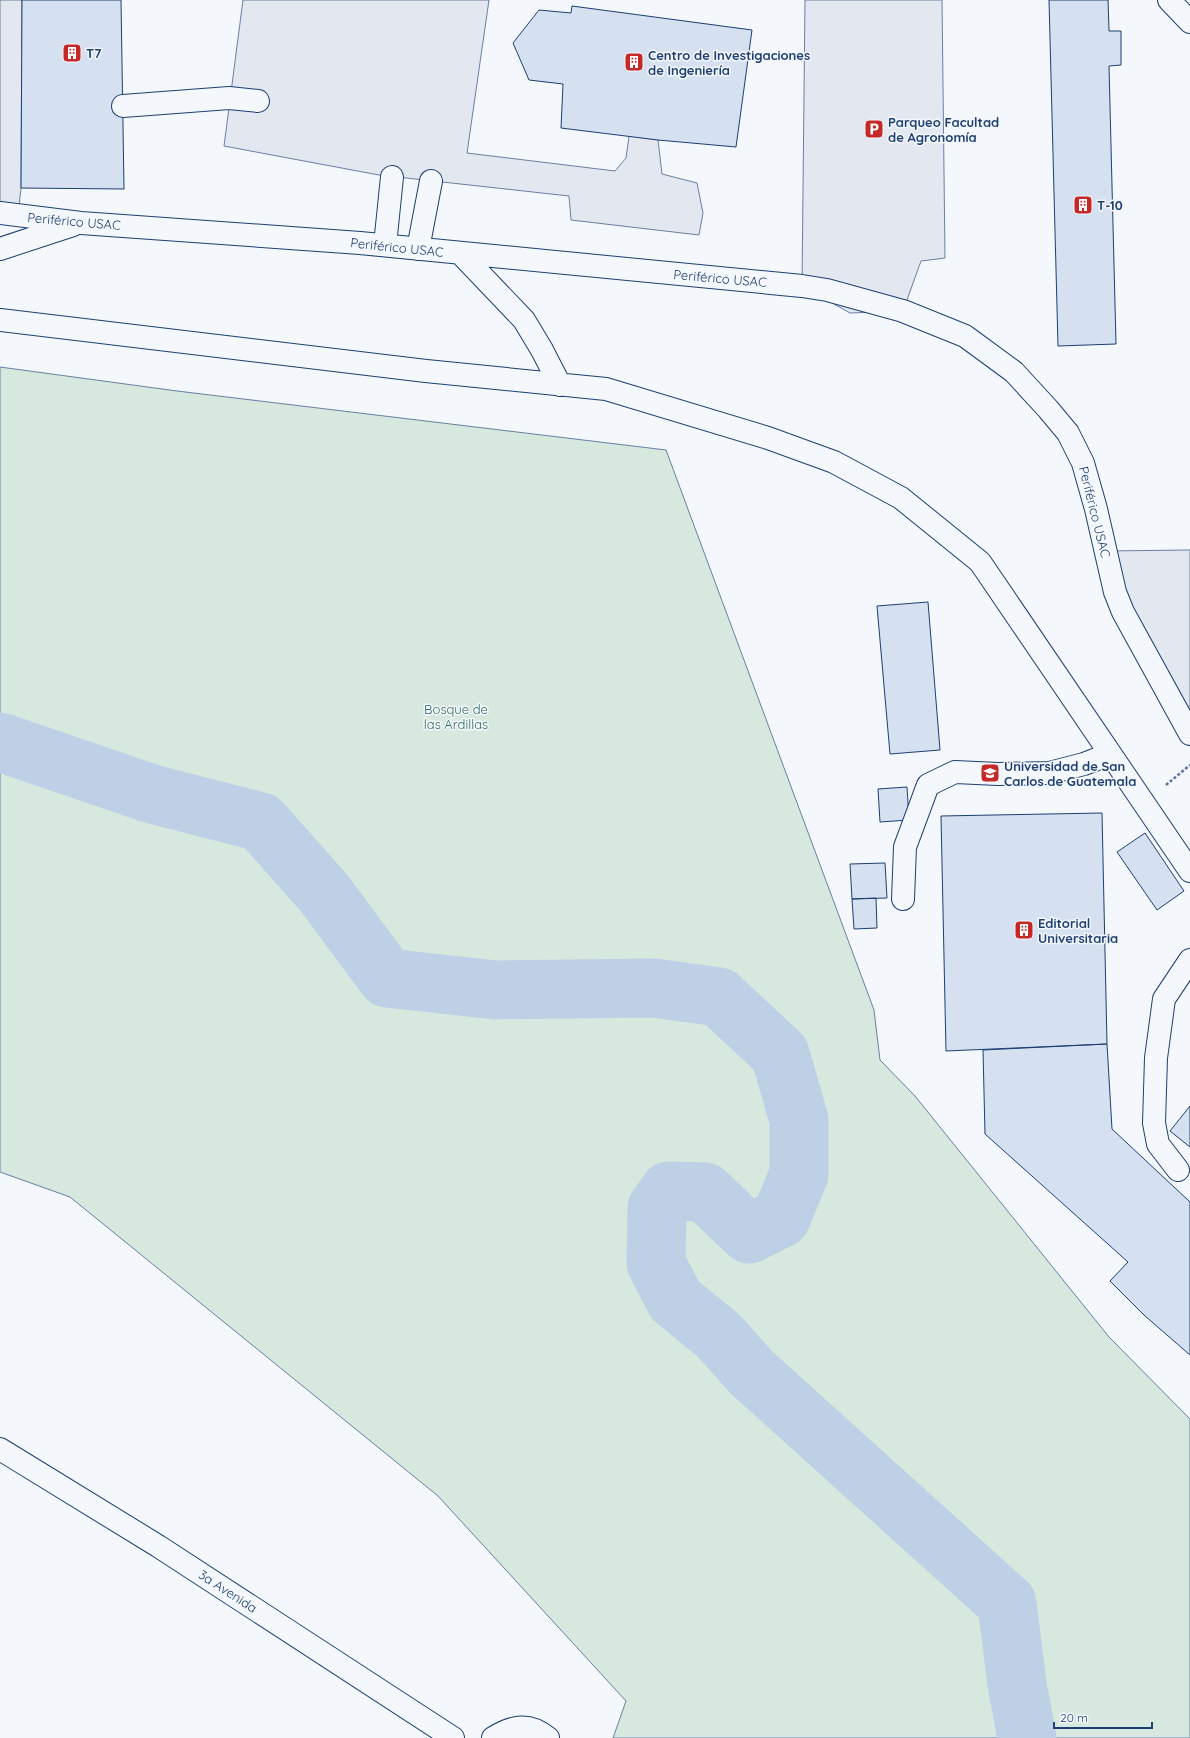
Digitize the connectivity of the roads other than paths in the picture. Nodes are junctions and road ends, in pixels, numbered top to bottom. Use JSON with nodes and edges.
{"nodes":[{"id":1,"x":1169,"y":0,"type":"edge"},
{"id":2,"x":1190,"y":22,"type":"edge"},
{"id":3,"x":258,"y":101,"type":"dead end"},
{"id":4,"x":123,"y":106,"type":"dead end"},
{"id":5,"x":392,"y":177,"type":"dead end"},
{"id":6,"x":431,"y":181,"type":"dead end"},
{"id":7,"x":0,"y":213,"type":"edge"},
{"id":8,"x":81,"y":223,"type":"junction"},
{"id":9,"x":385,"y":245,"type":"junction"},
{"id":10,"x":0,"y":249,"type":"edge"},
{"id":11,"x":418,"y":250,"type":"junction"},
{"id":12,"x":460,"y":254,"type":"junction"},
{"id":13,"x":0,"y":320,"type":"edge"},
{"id":14,"x":560,"y":385,"type":"junction"},
{"id":15,"x":1190,"y":734,"type":"edge"},
{"id":16,"x":1110,"y":754,"type":"junction"},
{"id":17,"x":1190,"y":870,"type":"edge"},
{"id":18,"x":903,"y":899,"type":"dead end"},
{"id":19,"x":1190,"y":960,"type":"edge"},
{"id":20,"x":1178,"y":1170,"type":"dead end"},
{"id":21,"x":0,"y":1450,"type":"edge"},
{"id":22,"x":453,"y":1738,"type":"edge"},
{"id":23,"x":493,"y":1738,"type":"edge"},
{"id":24,"x":548,"y":1738,"type":"edge"}],
"edges":[{"from":1,"to":2,"type":"street"},
{"from":3,"to":4,"type":"street"},
{"from":5,"to":9,"type":"street"},
{"from":6,"to":11,"type":"street"},
{"from":7,"to":8,"type":"street","name":"Periférico USAC"},
{"from":8,"to":9,"type":"street","name":"Periférico USAC"},
{"from":8,"to":10,"type":"street"},
{"from":9,"to":11,"type":"street","name":"Periférico USAC"},
{"from":11,"to":12,"type":"street","name":"Periférico USAC"},
{"from":12,"to":14,"type":"street"},
{"from":12,"to":15,"type":"street","name":"Periférico USAC"},
{"from":13,"to":14,"type":"street"},
{"from":14,"to":16,"type":"street"},
{"from":16,"to":17,"type":"street"},
{"from":16,"to":18,"type":"street"},
{"from":19,"to":20,"type":"street"},
{"from":21,"to":22,"type":"street","name":"3a Avenida"},
{"from":23,"to":24,"type":"street"}]}
